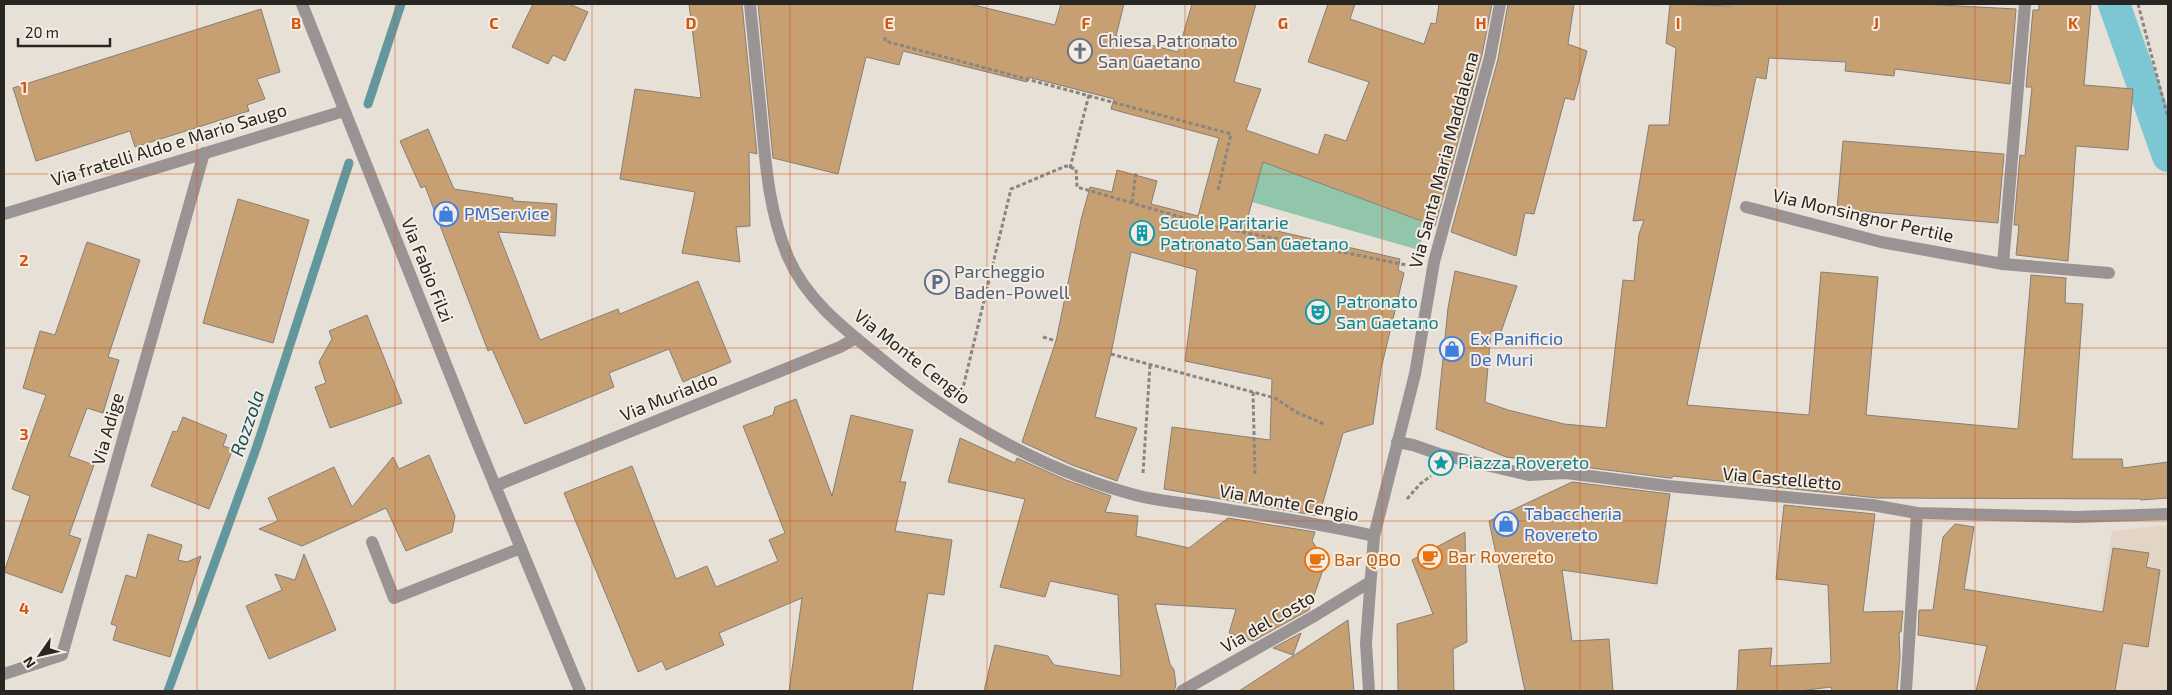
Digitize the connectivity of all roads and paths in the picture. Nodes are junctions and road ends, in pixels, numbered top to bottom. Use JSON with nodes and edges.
{"nodes":[{"id":1,"x":302,"y":4,"type":"edge"},
{"id":2,"x":750,"y":4,"type":"edge"},
{"id":3,"x":1500,"y":4,"type":"edge"},
{"id":4,"x":2025,"y":4,"type":"edge"},
{"id":5,"x":2138,"y":4,"type":"edge"},
{"id":6,"x":886,"y":37,"type":"dead end"},
{"id":7,"x":1089,"y":95,"type":"junction"},
{"id":8,"x":344,"y":111,"type":"junction"},
{"id":9,"x":2168,"y":118,"type":"edge"},
{"id":10,"x":204,"y":153,"type":"junction"},
{"id":11,"x":1070,"y":168,"type":"junction"},
{"id":12,"x":1136,"y":172,"type":"dead end"},
{"id":13,"x":1218,"y":190,"type":"dead end"},
{"id":14,"x":1132,"y":203,"type":"junction"},
{"id":15,"x":1746,"y":207,"type":"dead end"},
{"id":16,"x":4,"y":214,"type":"edge"},
{"id":17,"x":2003,"y":264,"type":"junction"},
{"id":18,"x":1412,"y":266,"type":"dead end"},
{"id":19,"x":2109,"y":274,"type":"dead end"},
{"id":20,"x":1043,"y":337,"type":"dead end"},
{"id":21,"x":856,"y":338,"type":"junction"},
{"id":22,"x":1056,"y":341,"type":"dead end"},
{"id":23,"x":1111,"y":354,"type":"dead end"},
{"id":24,"x":1150,"y":364,"type":"junction"},
{"id":25,"x":1253,"y":392,"type":"junction"},
{"id":26,"x":960,"y":400,"type":"dead end"},
{"id":27,"x":1324,"y":424,"type":"dead end"},
{"id":28,"x":1397,"y":442,"type":"junction"},
{"id":29,"x":1433,"y":474,"type":"dead end"},
{"id":30,"x":1256,"y":476,"type":"dead end"},
{"id":31,"x":1143,"y":478,"type":"dead end"},
{"id":32,"x":495,"y":486,"type":"junction"},
{"id":33,"x":1404,"y":503,"type":"dead end"},
{"id":34,"x":1917,"y":512,"type":"junction"},
{"id":35,"x":2168,"y":514,"type":"edge"},
{"id":36,"x":1374,"y":536,"type":"junction"},
{"id":37,"x":372,"y":542,"type":"dead end"},
{"id":38,"x":521,"y":548,"type":"junction"},
{"id":39,"x":1370,"y":582,"type":"junction"},
{"id":40,"x":4,"y":674,"type":"edge"},
{"id":41,"x":580,"y":691,"type":"edge"},
{"id":42,"x":1182,"y":691,"type":"edge"},
{"id":43,"x":1369,"y":691,"type":"edge"},
{"id":44,"x":1906,"y":691,"type":"edge"}],
"edges":[{"from":1,"to":8,"type":"street","name":"Via Fabio Filzi"},
{"from":2,"to":21,"type":"street","name":"Via Monte Cengio"},
{"from":3,"to":28,"type":"street","name":"Via Santa Maria Maddalena"},
{"from":4,"to":17,"type":"street"},
{"from":5,"to":9,"type":"path"},
{"from":6,"to":7,"type":"path"},
{"from":7,"to":11,"type":"path"},
{"from":7,"to":13,"type":"path"},
{"from":8,"to":10,"type":"street","name":"Via fratelli Aldo e Mario Saugo"},
{"from":8,"to":32,"type":"street","name":"Via Fabio Filzi"},
{"from":10,"to":16,"type":"street","name":"Via fratelli Aldo e Mario Saugo"},
{"from":10,"to":40,"type":"street","name":"Via Adige"},
{"from":11,"to":14,"type":"path"},
{"from":11,"to":26,"type":"path"},
{"from":12,"to":14,"type":"path"},
{"from":14,"to":18,"type":"path"},
{"from":15,"to":17,"type":"street","name":"Via Monsingnor Pertile"},
{"from":17,"to":19,"type":"street","name":"Via Monsingnor Pertile"},
{"from":20,"to":22,"type":"path"},
{"from":21,"to":32,"type":"street","name":"Via Murialdo"},
{"from":21,"to":36,"type":"street","name":"Via Monte Cengio"},
{"from":23,"to":24,"type":"path"},
{"from":24,"to":25,"type":"path"},
{"from":24,"to":31,"type":"path"},
{"from":25,"to":27,"type":"path"},
{"from":25,"to":30,"type":"path"},
{"from":28,"to":34,"type":"street","name":"Via Castelletto"},
{"from":28,"to":36,"type":"street","name":"Via Santa Maria Maddalena"},
{"from":29,"to":33,"type":"path"},
{"from":32,"to":38,"type":"street","name":"Via Fabio Filzi"},
{"from":34,"to":35,"type":"street","name":"Via Castelletto"},
{"from":34,"to":44,"type":"street"},
{"from":36,"to":39,"type":"street","name":"Via Santa Maria Maddalena"},
{"from":37,"to":38,"type":"street"},
{"from":38,"to":41,"type":"street","name":"Via Fabio Filzi"},
{"from":39,"to":42,"type":"street","name":"Via del Costo"},
{"from":39,"to":43,"type":"street","name":"Via Santa Maria Maddalena"}]}
